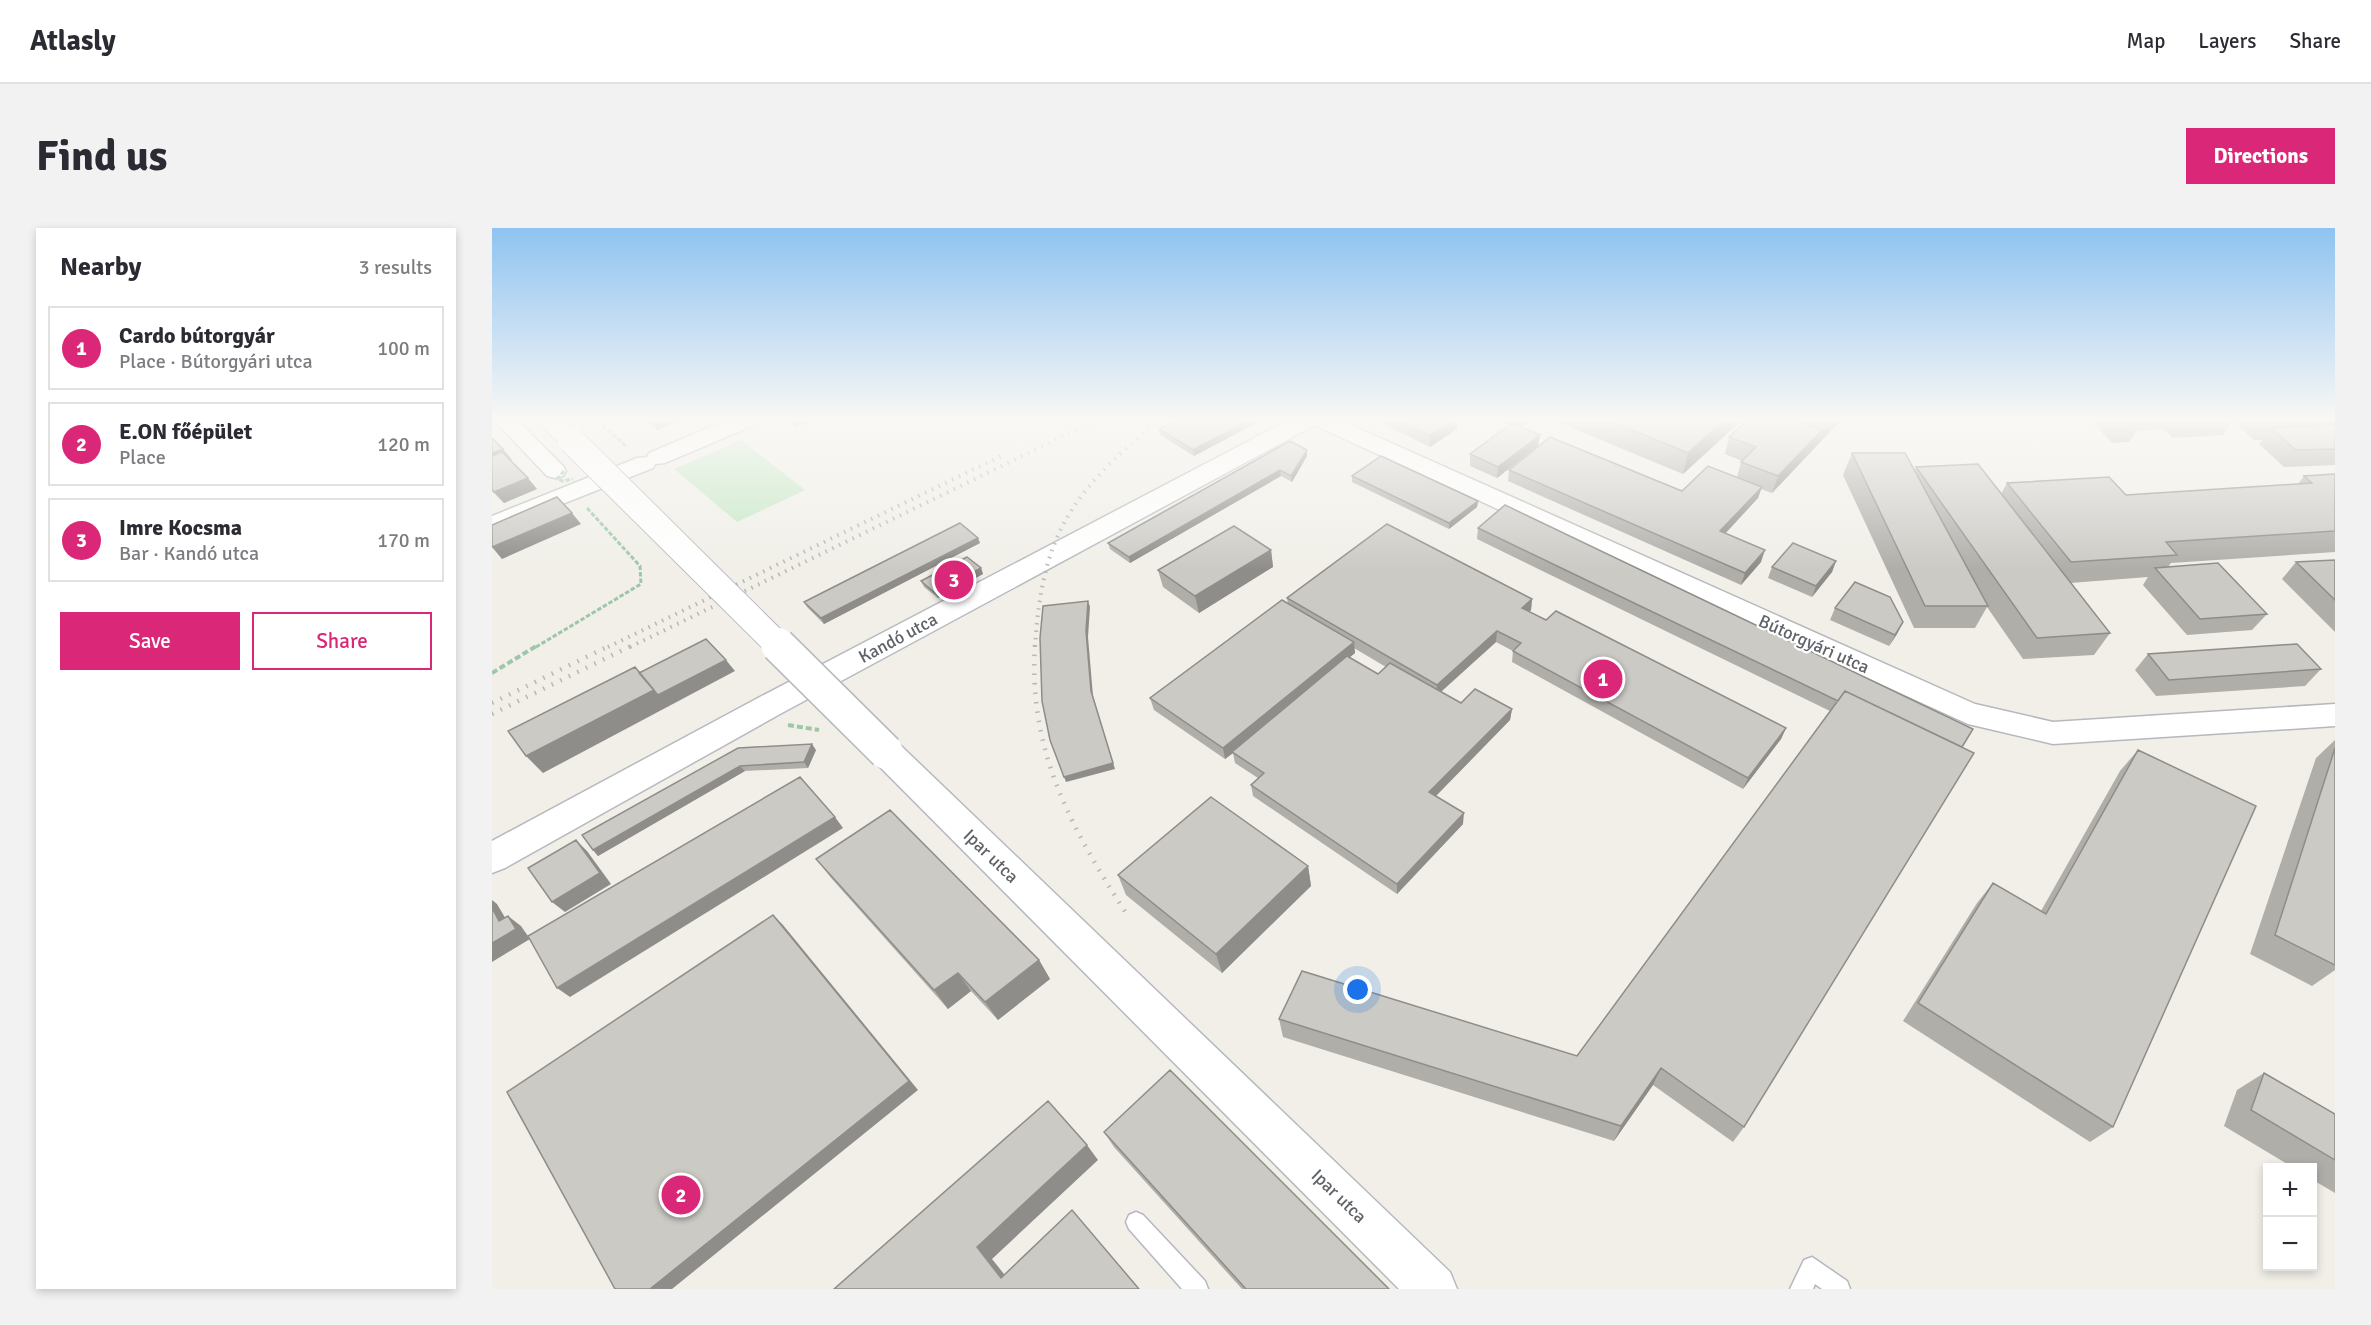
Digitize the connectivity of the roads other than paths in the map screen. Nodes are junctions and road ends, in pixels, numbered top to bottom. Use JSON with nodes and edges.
{"nodes":[{"id":1,"x":602,"y":471,"type":"edge"},
{"id":2,"x":624,"y":471,"type":"edge"},
{"id":3,"x":1212,"y":471,"type":"edge"},
{"id":4,"x":1433,"y":471,"type":"edge"},
{"id":5,"x":492,"y":525,"type":"edge"},
{"id":6,"x":2335,"y":715,"type":"edge"},
{"id":7,"x":492,"y":858,"type":"edge"},
{"id":8,"x":1136,"y":1222,"type":"dead end"},
{"id":9,"x":1197,"y":1289,"type":"edge"},
{"id":10,"x":1433,"y":1289,"type":"edge"},
{"id":11,"x":1801,"y":1289,"type":"edge"},
{"id":12,"x":1839,"y":1289,"type":"edge"}],
"edges":[{"from":1,"to":10,"type":"street","name":"Ipar utca","bridge":true},
{"from":2,"to":5,"type":"street"},
{"from":3,"to":7,"type":"street","name":"Kandó utca"},
{"from":4,"to":6,"type":"street","name":"Bútorgyári utca"},
{"from":8,"to":9,"type":"lane"},
{"from":11,"to":12,"type":"lane"}]}
